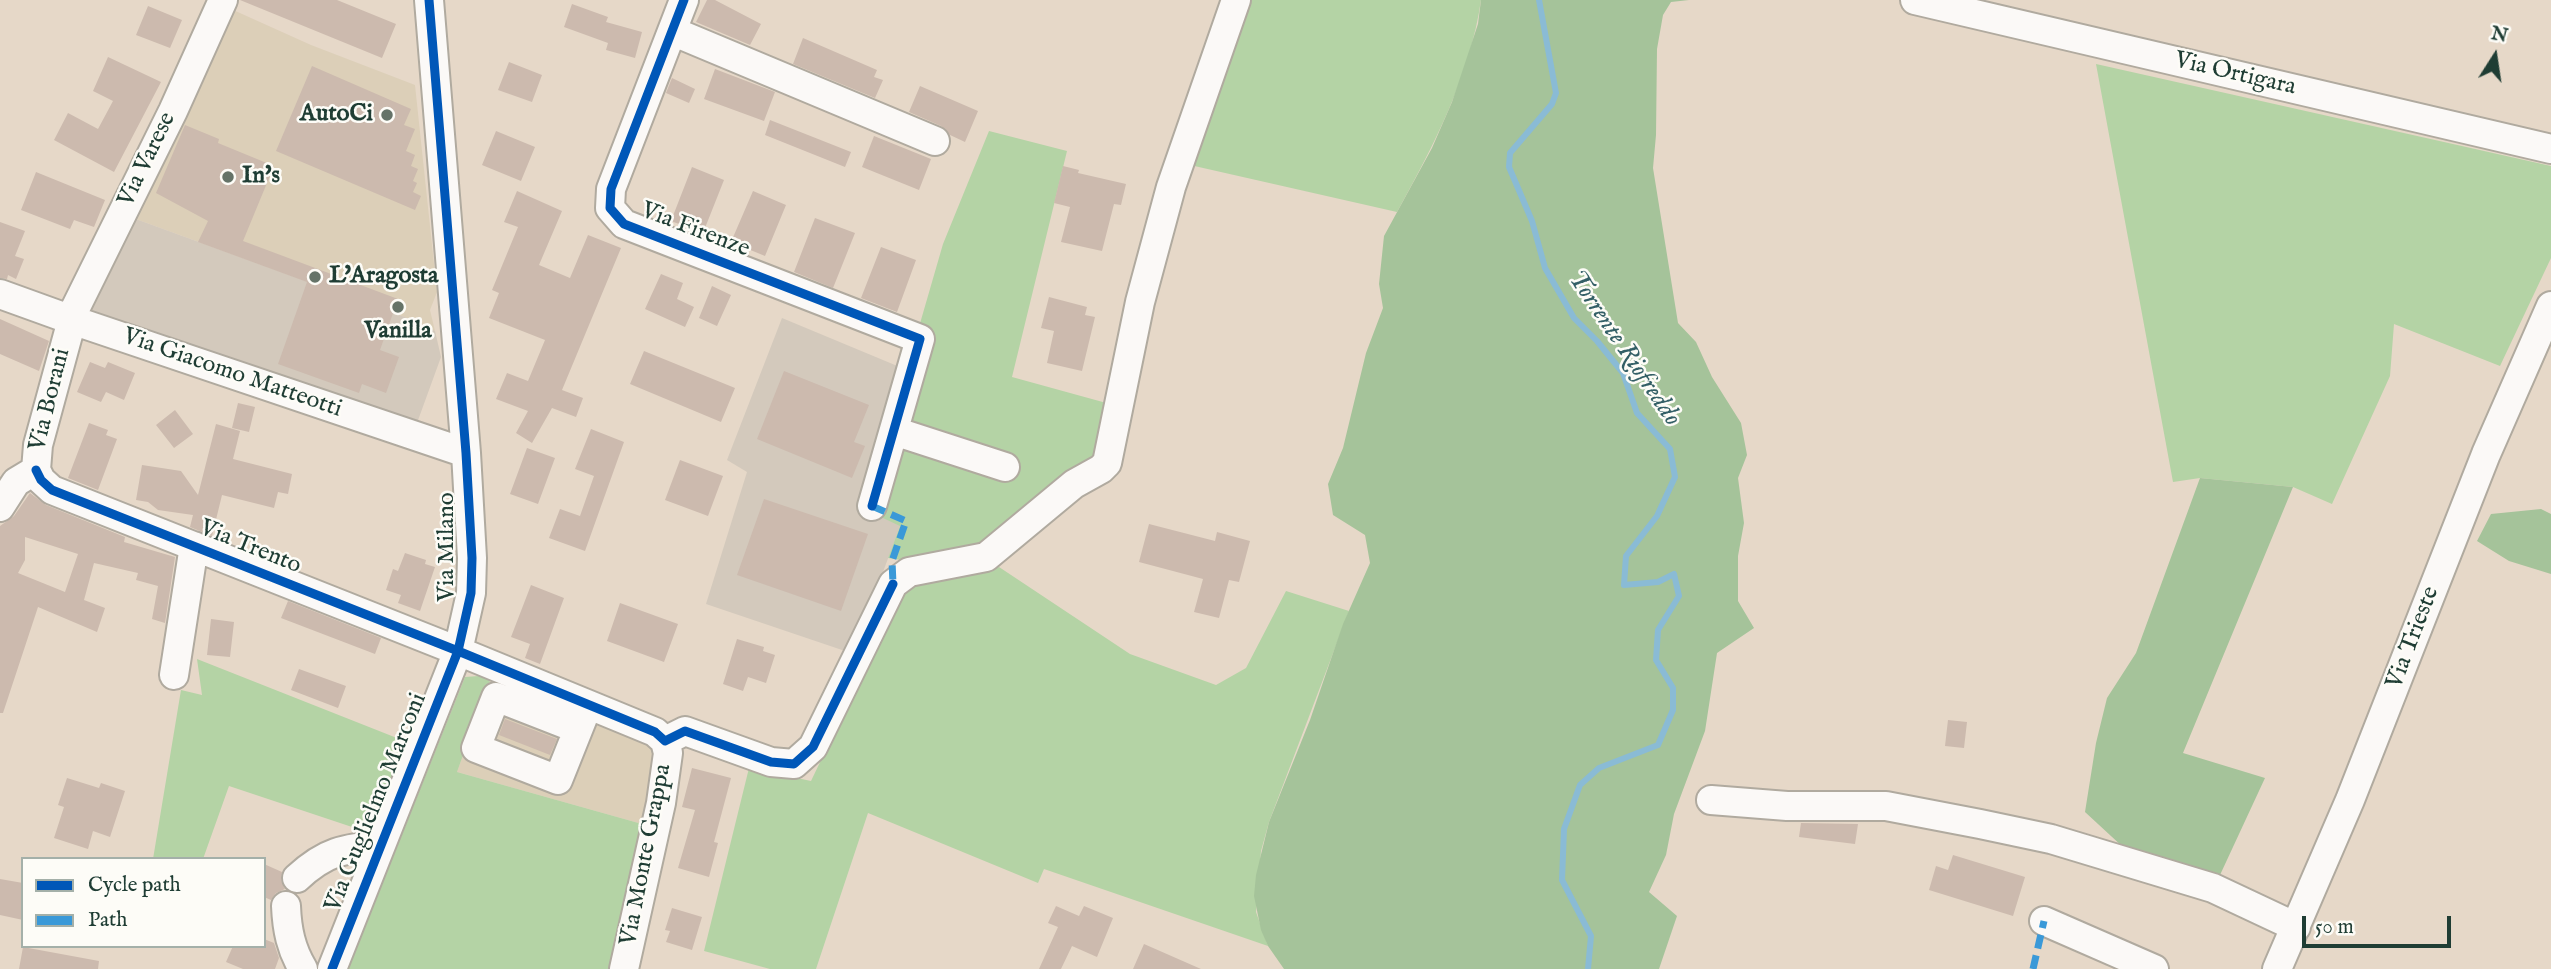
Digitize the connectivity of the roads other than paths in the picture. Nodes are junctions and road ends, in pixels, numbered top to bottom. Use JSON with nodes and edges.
{"nodes":[{"id":1,"x":223,"y":0,"type":"edge"},
{"id":2,"x":429,"y":0,"type":"edge"},
{"id":3,"x":684,"y":0,"type":"edge"},
{"id":4,"x":1236,"y":0,"type":"edge"},
{"id":5,"x":1918,"y":0,"type":"edge"},
{"id":6,"x":671,"y":32,"type":"junction"},
{"id":7,"x":935,"y":141,"type":"dead end"},
{"id":8,"x":2551,"y":149,"type":"edge"},
{"id":9,"x":0,"y":294,"type":"edge"},
{"id":10,"x":2551,"y":306,"type":"edge"},
{"id":11,"x":72,"y":320,"type":"junction"},
{"id":12,"x":894,"y":431,"type":"junction"},
{"id":13,"x":466,"y":453,"type":"junction"},
{"id":14,"x":1005,"y":467,"type":"dead end"},
{"id":15,"x":36,"y":470,"type":"junction"},
{"id":16,"x":872,"y":506,"type":"dead end"},
{"id":17,"x":0,"y":507,"type":"edge"},
{"id":18,"x":194,"y":546,"type":"junction"},
{"id":19,"x":458,"y":651,"type":"junction"},
{"id":20,"x":174,"y":675,"type":"dead end"},
{"id":21,"x":665,"y":741,"type":"junction"},
{"id":22,"x":1711,"y":800,"type":"dead end"},
{"id":23,"x":382,"y":845,"type":"junction"},
{"id":24,"x":297,"y":878,"type":"dead end"},
{"id":25,"x":286,"y":906,"type":"dead end"},
{"id":26,"x":2044,"y":921,"type":"dead end"},
{"id":27,"x":2295,"y":927,"type":"junction"},
{"id":28,"x":303,"y":969,"type":"edge"},
{"id":29,"x":332,"y":969,"type":"edge"},
{"id":30,"x":624,"y":969,"type":"edge"},
{"id":31,"x":2154,"y":969,"type":"edge"},
{"id":32,"x":2277,"y":969,"type":"edge"}],
"edges":[{"from":1,"to":11,"type":"street","name":"Via Varese"},
{"from":2,"to":13,"type":"street","name":"Via Milano"},
{"from":3,"to":6,"type":"street","name":"Via Firenze"},
{"from":4,"to":21,"type":"street"},
{"from":5,"to":8,"type":"street","name":"Via Ortigara"},
{"from":6,"to":7,"type":"street"},
{"from":6,"to":12,"type":"street","name":"Via Firenze"},
{"from":9,"to":11,"type":"street","name":"Via Giacomo Matteotti"},
{"from":10,"to":27,"type":"street","name":"Via Trieste"},
{"from":11,"to":13,"type":"street","name":"Via Giacomo Matteotti"},
{"from":11,"to":15,"type":"street","name":"Via Borani"},
{"from":12,"to":14,"type":"street"},
{"from":12,"to":16,"type":"street"},
{"from":13,"to":19,"type":"street","name":"Via Milano"},
{"from":15,"to":17,"type":"street","name":"Via Borani"},
{"from":15,"to":18,"type":"street","name":"Via Trento"},
{"from":18,"to":19,"type":"street","name":"Via Trento"},
{"from":18,"to":20,"type":"street","name":"Via Trento"},
{"from":19,"to":21,"type":"street"},
{"from":19,"to":23,"type":"street","name":"Via Guglielmo Marconi"},
{"from":21,"to":30,"type":"street","name":"Via Monte Grappa"},
{"from":22,"to":27,"type":"street"},
{"from":23,"to":24,"type":"street"},
{"from":23,"to":29,"type":"street","name":"Via Guglielmo Marconi"},
{"from":25,"to":28,"type":"street"},
{"from":26,"to":31,"type":"street"},
{"from":27,"to":32,"type":"street","name":"Via Trieste"}]}
